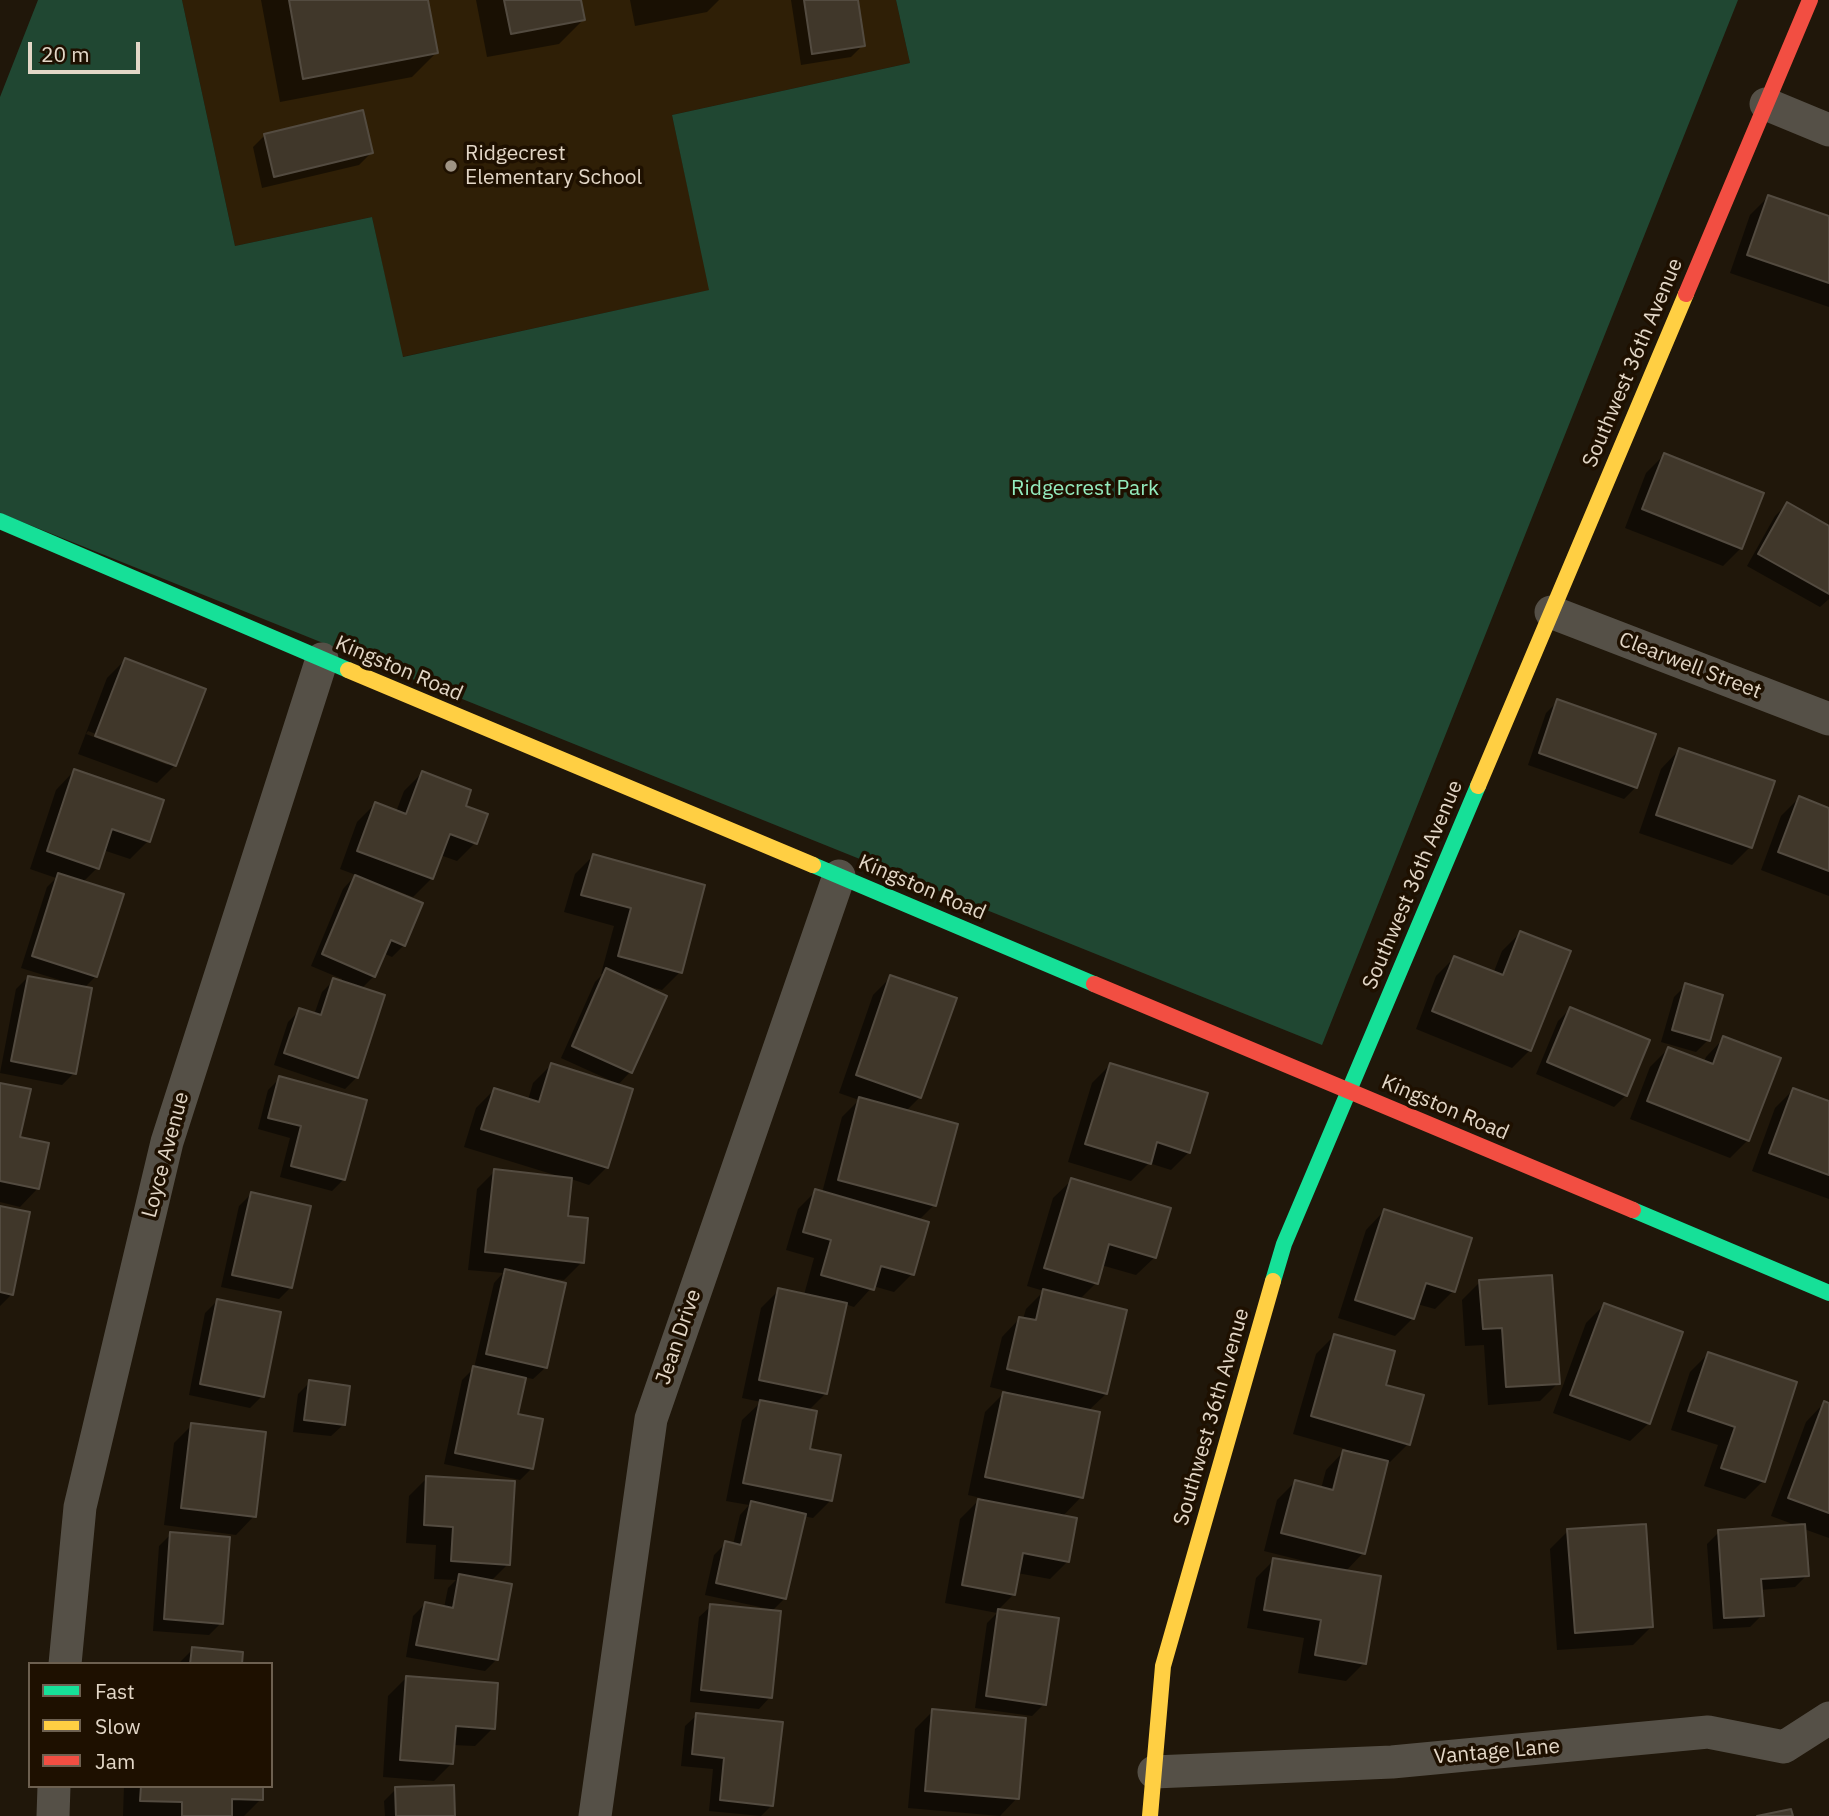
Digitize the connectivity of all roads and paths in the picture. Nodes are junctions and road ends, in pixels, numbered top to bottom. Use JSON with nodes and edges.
{"nodes":[{"id":1,"x":1810,"y":0,"type":"edge"},
{"id":2,"x":1766,"y":104,"type":"junction"},
{"id":3,"x":1829,"y":130,"type":"edge"},
{"id":4,"x":0,"y":521,"type":"edge"},
{"id":5,"x":1551,"y":612,"type":"junction"},
{"id":6,"x":322,"y":659,"type":"junction"},
{"id":7,"x":1829,"y":719,"type":"edge"},
{"id":8,"x":839,"y":876,"type":"junction"},
{"id":9,"x":1349,"y":1091,"type":"junction"},
{"id":10,"x":1829,"y":1293,"type":"edge"},
{"id":11,"x":65,"y":1662,"type":"edge"},
{"id":12,"x":1829,"y":1718,"type":"edge"},
{"id":13,"x":1154,"y":1772,"type":"junction"},
{"id":14,"x":54,"y":1788,"type":"edge"},
{"id":15,"x":53,"y":1816,"type":"edge"},
{"id":16,"x":596,"y":1816,"type":"edge"},
{"id":17,"x":1150,"y":1816,"type":"edge"}],
"edges":[{"from":1,"to":2,"type":"street","name":"Southwest 36th Avenue"},
{"from":2,"to":3,"type":"street"},
{"from":2,"to":5,"type":"street","name":"Southwest 36th Avenue"},
{"from":4,"to":6,"type":"street","name":"Kingston Road"},
{"from":5,"to":7,"type":"street","name":"Clearwell Street"},
{"from":5,"to":9,"type":"street","name":"Southwest 36th Avenue"},
{"from":6,"to":8,"type":"street","name":"Kingston Road"},
{"from":6,"to":11,"type":"street","name":"Loyce Avenue"},
{"from":8,"to":9,"type":"street","name":"Kingston Road"},
{"from":8,"to":16,"type":"street","name":"Jean Drive"},
{"from":9,"to":10,"type":"street","name":"Kingston Road"},
{"from":9,"to":13,"type":"street","name":"Southwest 36th Avenue"},
{"from":12,"to":13,"type":"street","name":"Vantage Lane"},
{"from":13,"to":17,"type":"street","name":"Southwest 36th Avenue"},
{"from":14,"to":15,"type":"street"}]}
